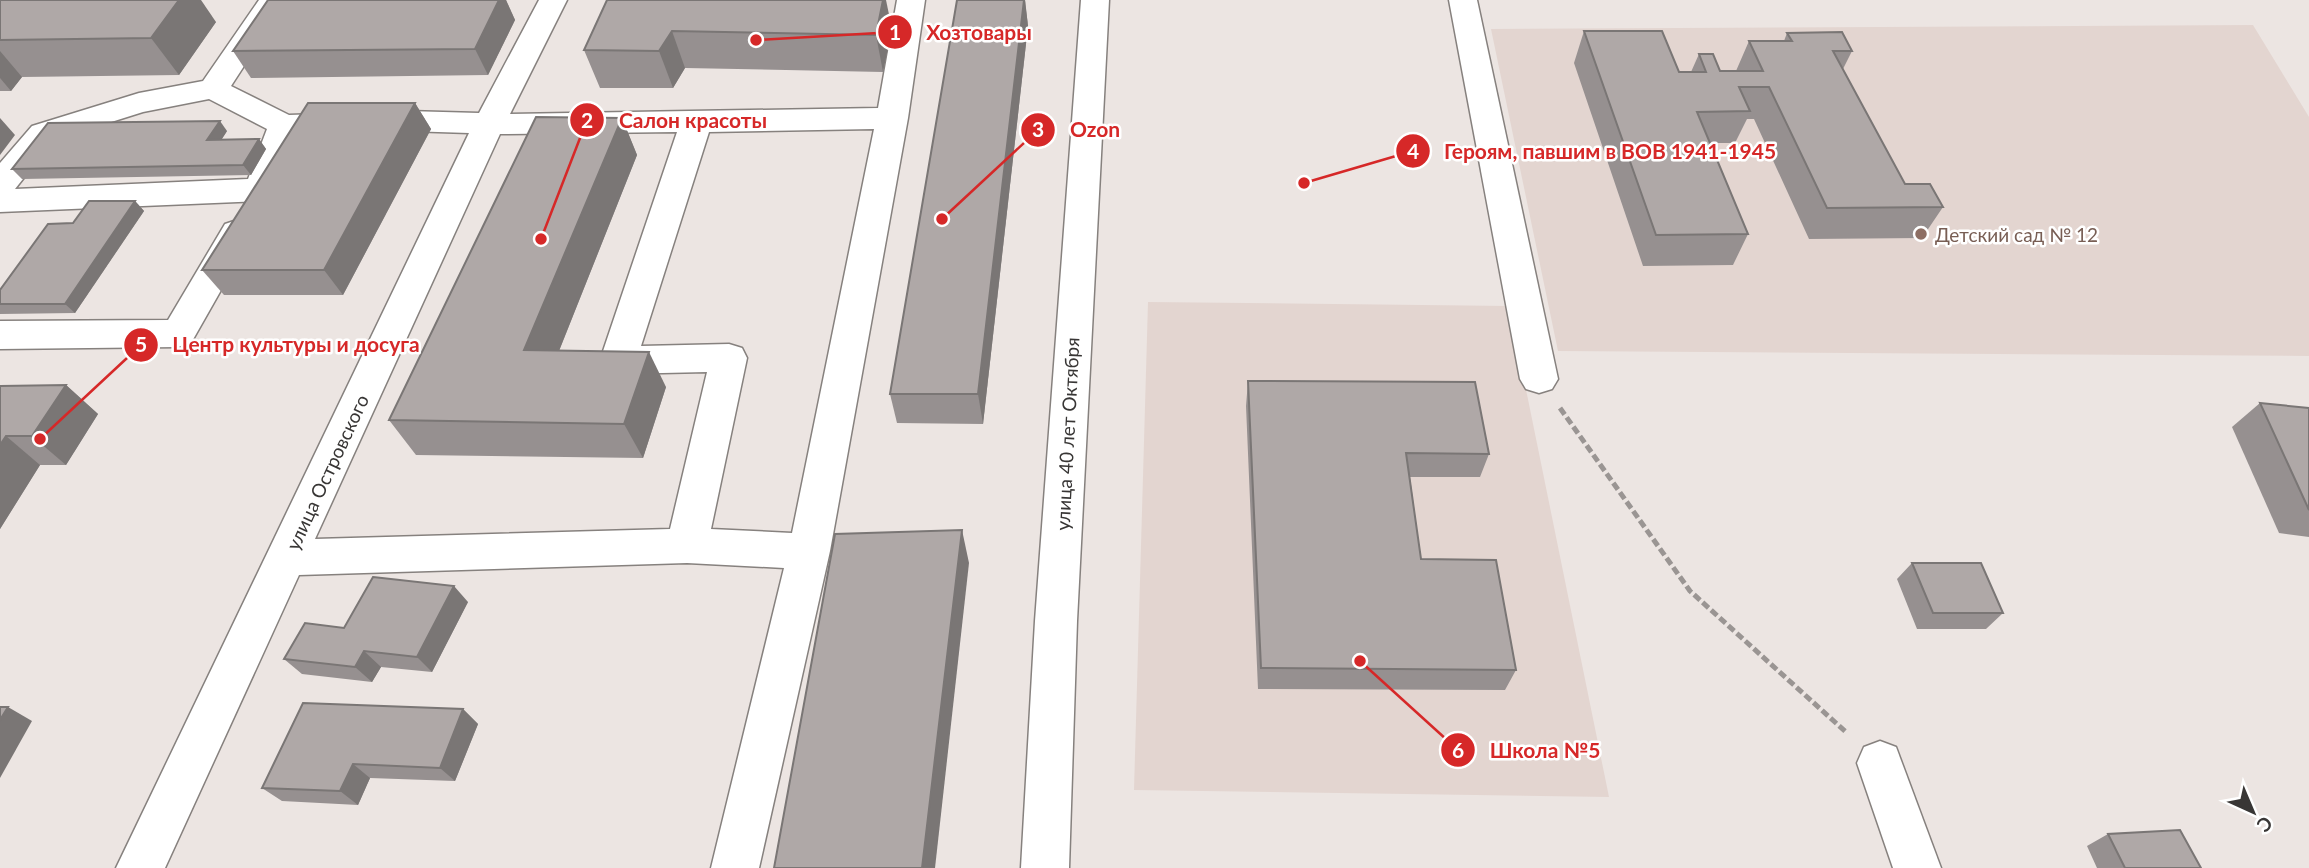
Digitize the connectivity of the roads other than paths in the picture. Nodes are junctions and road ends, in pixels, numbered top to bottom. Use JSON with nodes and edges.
{"nodes":[{"id":1,"x":273,"y":0,"type":"edge"},
{"id":2,"x":553,"y":0,"type":"edge"},
{"id":3,"x":911,"y":0,"type":"edge"},
{"id":4,"x":1095,"y":0,"type":"edge"},
{"id":5,"x":1463,"y":0,"type":"edge"},
{"id":6,"x":213,"y":89,"type":"junction"},
{"id":7,"x":892,"y":118,"type":"junction"},
{"id":8,"x":696,"y":122,"type":"junction"},
{"id":9,"x":489,"y":124,"type":"junction"},
{"id":10,"x":284,"y":125,"type":"junction"},
{"id":11,"x":0,"y":185,"type":"edge"},
{"id":12,"x":261,"y":190,"type":"junction"},
{"id":13,"x":0,"y":201,"type":"edge"},
{"id":14,"x":0,"y":335,"type":"edge"},
{"id":15,"x":1539,"y":379,"type":"road end"},
{"id":16,"x":687,"y":546,"type":"junction"},
{"id":17,"x":809,"y":551,"type":"junction"},
{"id":18,"x":287,"y":558,"type":"junction"},
{"id":19,"x":1880,"y":762,"type":"road end"},
{"id":20,"x":139,"y":868,"type":"edge"},
{"id":21,"x":735,"y":868,"type":"edge"},
{"id":22,"x":1045,"y":868,"type":"edge"},
{"id":23,"x":1917,"y":868,"type":"edge"}],
"edges":[{"from":1,"to":6,"type":"street"},
{"from":2,"to":9,"type":"street","name":"улица Островского"},
{"from":3,"to":7,"type":"street"},
{"from":4,"to":22,"type":"street","name":"улица 40 лет Октября"},
{"from":5,"to":15,"type":"street"},
{"from":6,"to":10,"type":"street"},
{"from":6,"to":11,"type":"street"},
{"from":7,"to":8,"type":"street"},
{"from":7,"to":17,"type":"street"},
{"from":8,"to":9,"type":"street"},
{"from":8,"to":16,"type":"street"},
{"from":9,"to":10,"type":"street"},
{"from":9,"to":18,"type":"street","name":"улица Островского"},
{"from":10,"to":12,"type":"street"},
{"from":12,"to":13,"type":"street"},
{"from":12,"to":14,"type":"street"},
{"from":16,"to":17,"type":"street"},
{"from":16,"to":18,"type":"street"},
{"from":17,"to":21,"type":"street"},
{"from":18,"to":20,"type":"street","name":"улица Островского"},
{"from":19,"to":23,"type":"street"}]}
